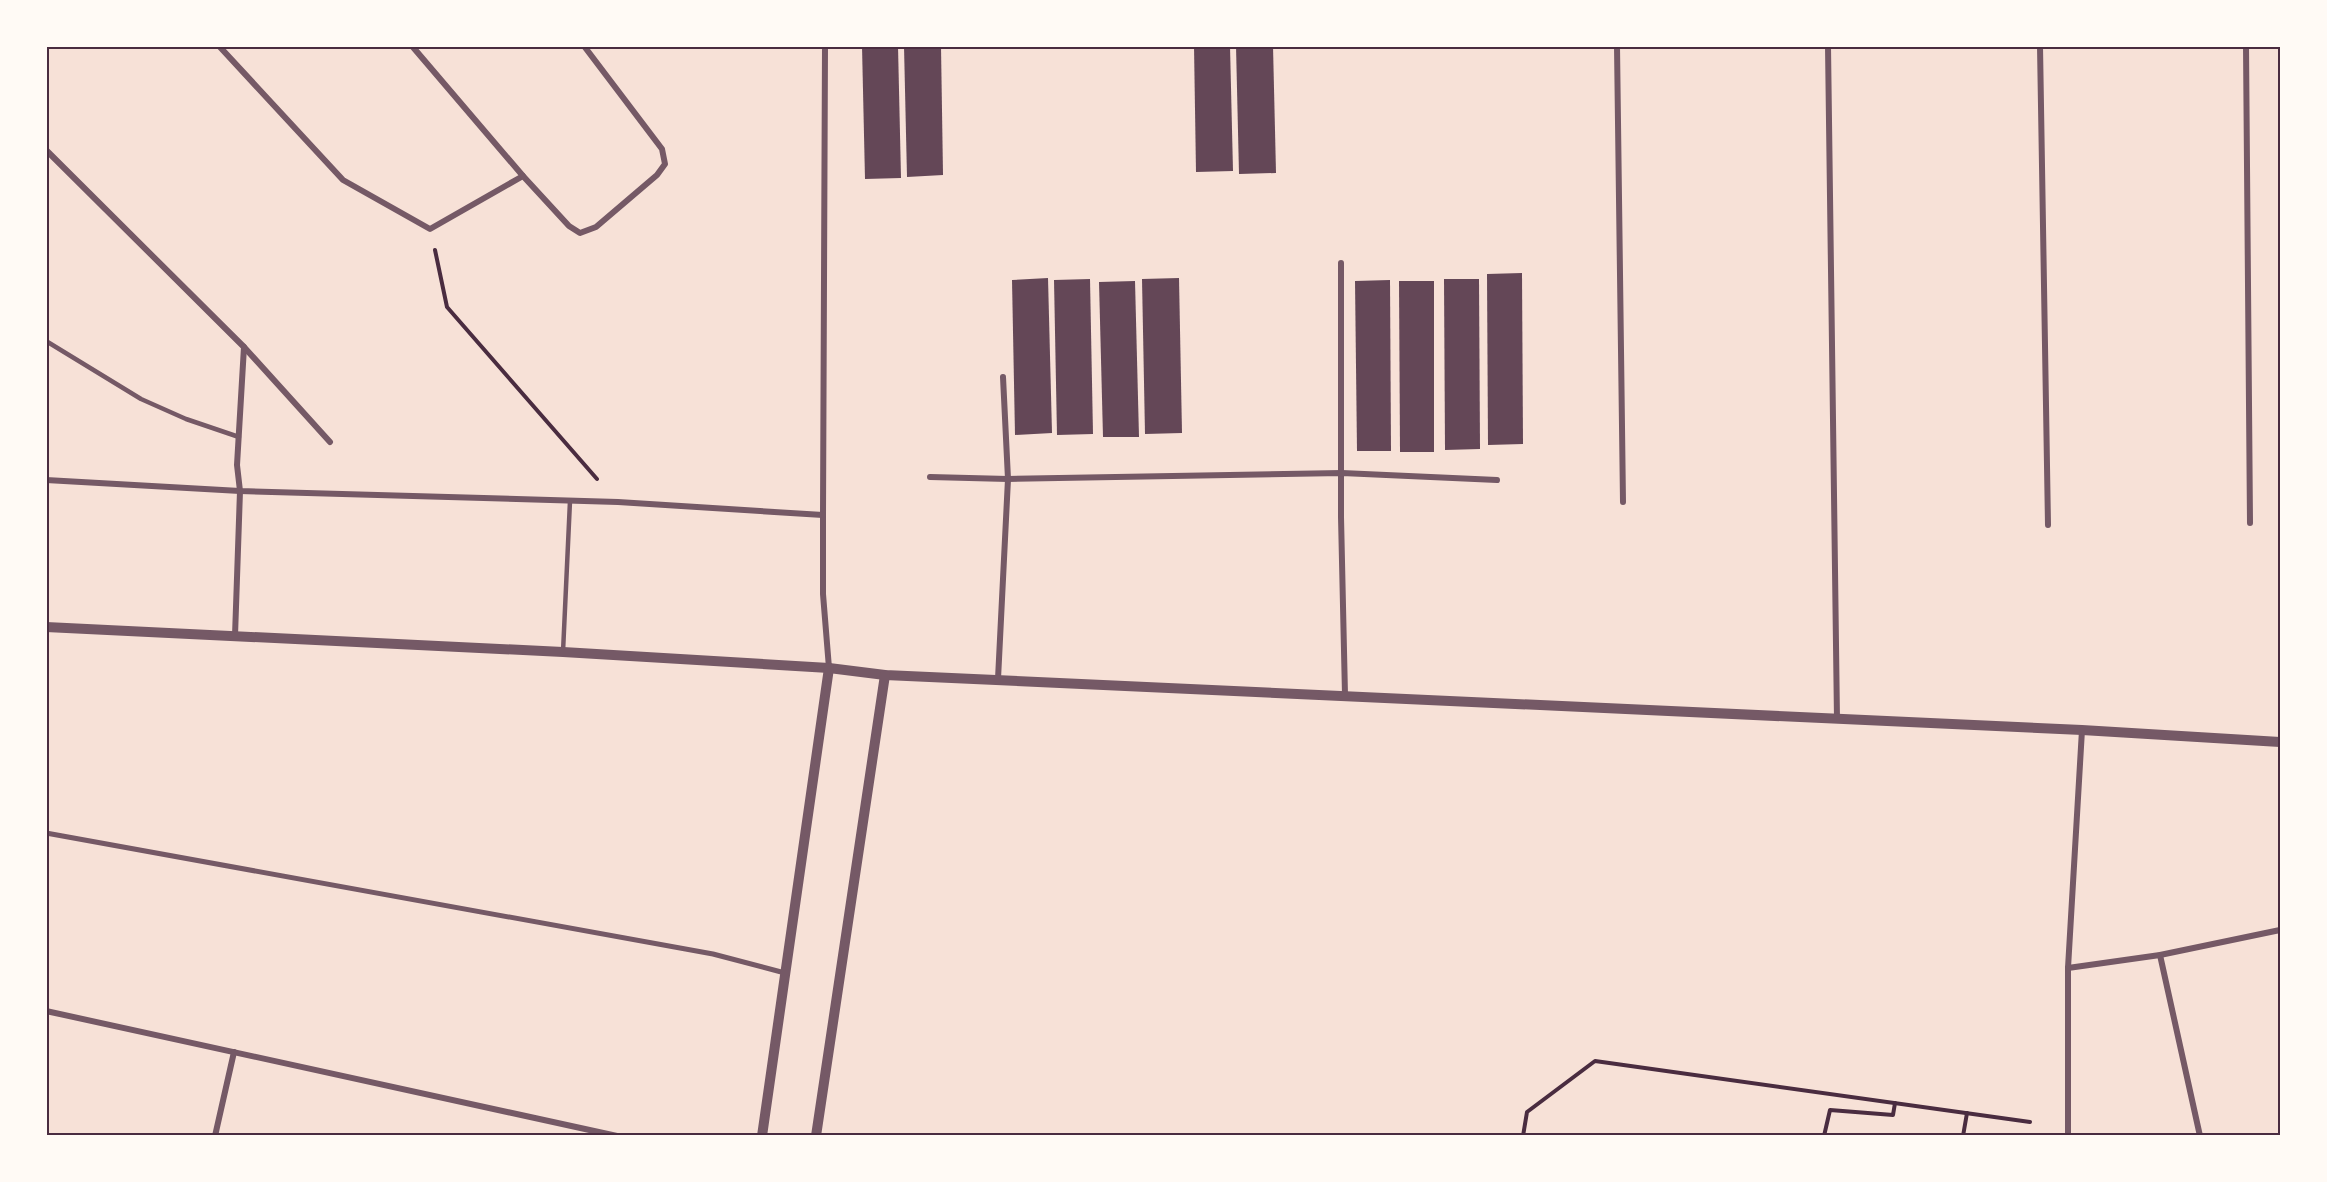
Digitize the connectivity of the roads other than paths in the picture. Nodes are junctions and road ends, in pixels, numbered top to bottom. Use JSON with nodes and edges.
{"nodes":[{"id":1,"x":219,"y":46,"type":"edge"},
{"id":2,"x":412,"y":46,"type":"edge"},
{"id":3,"x":584,"y":46,"type":"edge"},
{"id":4,"x":825,"y":46,"type":"edge"},
{"id":5,"x":1617,"y":46,"type":"edge"},
{"id":6,"x":1827,"y":46,"type":"edge"},
{"id":7,"x":2040,"y":46,"type":"edge"},
{"id":8,"x":2246,"y":46,"type":"edge"},
{"id":9,"x":46,"y":150,"type":"edge"},
{"id":10,"x":523,"y":176,"type":"junction"},
{"id":11,"x":1341,"y":263,"type":"dead end"},
{"id":12,"x":46,"y":341,"type":"edge"},
{"id":13,"x":244,"y":347,"type":"junction"},
{"id":14,"x":1003,"y":377,"type":"dead end"},
{"id":15,"x":239,"y":437,"type":"junction"},
{"id":16,"x":330,"y":442,"type":"dead end"},
{"id":17,"x":1342,"y":474,"type":"junction"},
{"id":18,"x":930,"y":477,"type":"dead end"},
{"id":19,"x":1008,"y":479,"type":"junction"},
{"id":20,"x":46,"y":480,"type":"edge"},
{"id":21,"x":1497,"y":480,"type":"dead end"},
{"id":22,"x":240,"y":491,"type":"junction"},
{"id":23,"x":570,"y":501,"type":"junction"},
{"id":24,"x":1623,"y":502,"type":"dead end"},
{"id":25,"x":823,"y":515,"type":"junction"},
{"id":26,"x":2250,"y":523,"type":"dead end"},
{"id":27,"x":2048,"y":525,"type":"dead end"},
{"id":28,"x":46,"y":627,"type":"edge"},
{"id":29,"x":235,"y":636,"type":"junction"},
{"id":30,"x":563,"y":652,"type":"junction"},
{"id":31,"x":829,"y":668,"type":"junction"},
{"id":32,"x":885,"y":675,"type":"junction"},
{"id":33,"x":998,"y":680,"type":"junction"},
{"id":34,"x":1345,"y":695,"type":"junction"},
{"id":35,"x":1838,"y":719,"type":"junction"},
{"id":36,"x":2082,"y":730,"type":"junction"},
{"id":37,"x":2280,"y":742,"type":"edge"},
{"id":38,"x":46,"y":833,"type":"edge"},
{"id":39,"x":2280,"y":930,"type":"edge"},
{"id":40,"x":2160,"y":955,"type":"junction"},
{"id":41,"x":2068,"y":968,"type":"junction"},
{"id":42,"x":785,"y":973,"type":"junction"},
{"id":43,"x":46,"y":1011,"type":"edge"},
{"id":44,"x":234,"y":1052,"type":"junction"},
{"id":45,"x":215,"y":1136,"type":"edge"},
{"id":46,"x":618,"y":1136,"type":"edge"},
{"id":47,"x":762,"y":1136,"type":"edge"},
{"id":48,"x":816,"y":1136,"type":"edge"},
{"id":49,"x":2068,"y":1136,"type":"edge"},
{"id":50,"x":2200,"y":1136,"type":"edge"}],
"edges":[{"from":1,"to":10,"type":"street"},
{"from":2,"to":10,"type":"street"},
{"from":3,"to":10,"type":"street"},
{"from":4,"to":25,"type":"street"},
{"from":5,"to":24,"type":"street"},
{"from":6,"to":35,"type":"street"},
{"from":7,"to":27,"type":"street"},
{"from":8,"to":26,"type":"street"},
{"from":9,"to":13,"type":"street"},
{"from":11,"to":17,"type":"street"},
{"from":12,"to":15,"type":"lane"},
{"from":13,"to":15,"type":"street"},
{"from":13,"to":16,"type":"street"},
{"from":14,"to":19,"type":"street"},
{"from":15,"to":22,"type":"street"},
{"from":17,"to":19,"type":"street"},
{"from":17,"to":21,"type":"street"},
{"from":17,"to":34,"type":"street"},
{"from":18,"to":19,"type":"street"},
{"from":19,"to":33,"type":"street"},
{"from":20,"to":22,"type":"street"},
{"from":22,"to":23,"type":"street"},
{"from":22,"to":29,"type":"street"},
{"from":23,"to":25,"type":"street"},
{"from":23,"to":30,"type":"lane"},
{"from":25,"to":31,"type":"street"},
{"from":28,"to":29,"type":"street"},
{"from":29,"to":30,"type":"street"},
{"from":30,"to":31,"type":"street"},
{"from":31,"to":32,"type":"street"},
{"from":31,"to":42,"type":"street"},
{"from":32,"to":33,"type":"street"},
{"from":32,"to":48,"type":"street"},
{"from":33,"to":34,"type":"street"},
{"from":34,"to":35,"type":"street"},
{"from":35,"to":36,"type":"street"},
{"from":36,"to":37,"type":"street"},
{"from":36,"to":41,"type":"street"},
{"from":38,"to":42,"type":"street"},
{"from":39,"to":40,"type":"street"},
{"from":40,"to":41,"type":"street"},
{"from":40,"to":50,"type":"street"},
{"from":41,"to":49,"type":"street"},
{"from":42,"to":47,"type":"street"},
{"from":43,"to":44,"type":"street"},
{"from":44,"to":45,"type":"street"},
{"from":44,"to":46,"type":"street"}]}
